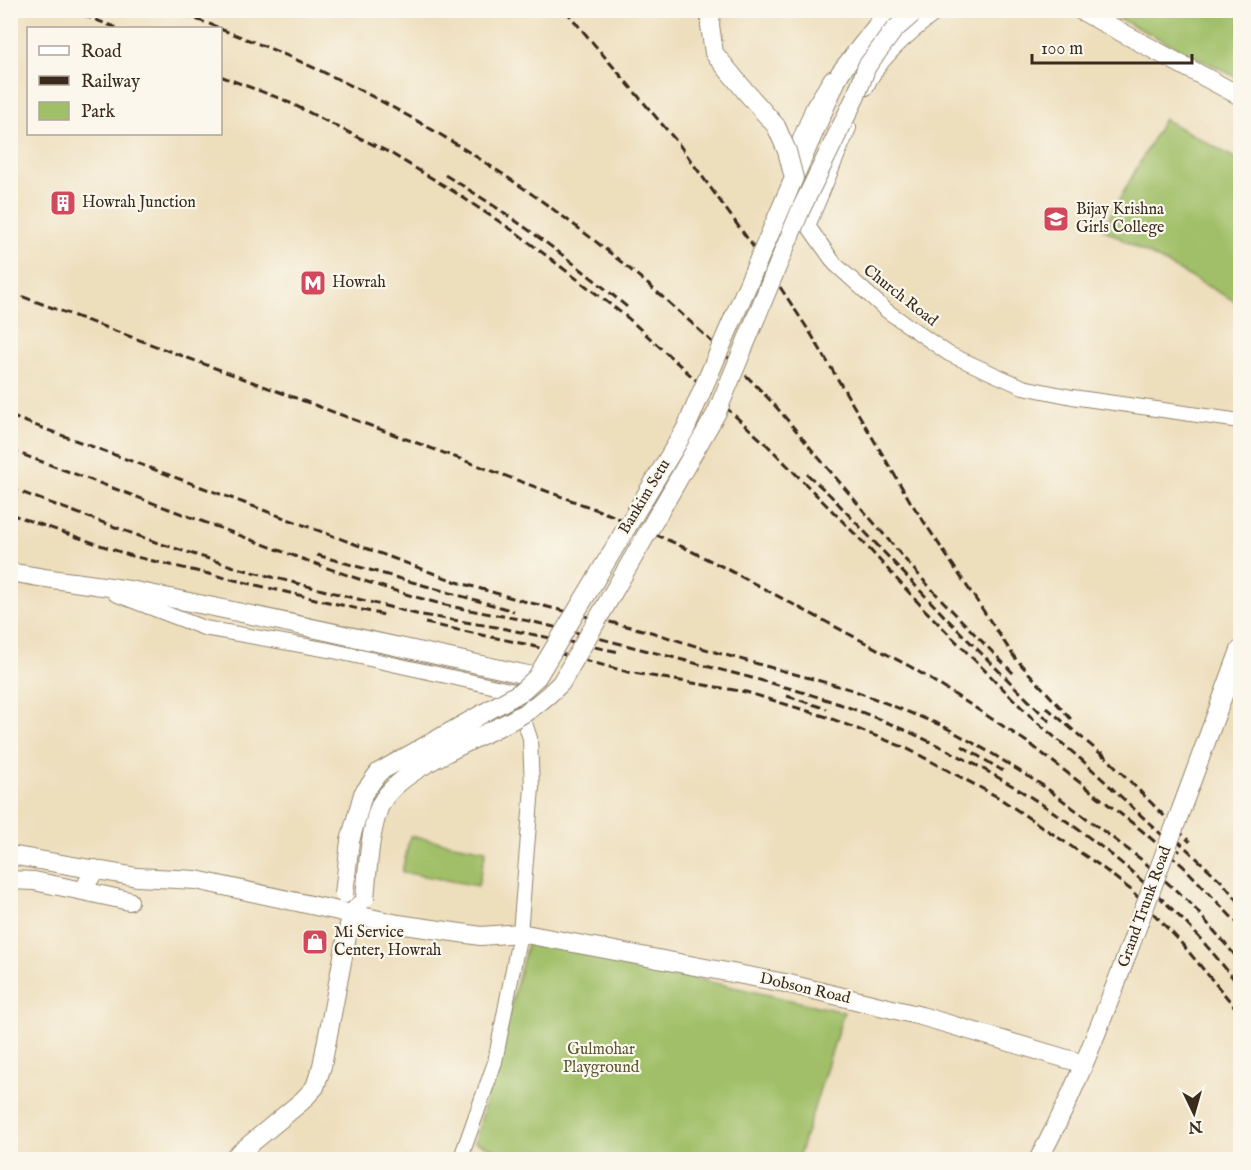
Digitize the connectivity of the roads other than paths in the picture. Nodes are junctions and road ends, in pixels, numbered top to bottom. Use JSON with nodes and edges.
{"nodes":[{"id":1,"x":711,"y":10,"type":"edge"},
{"id":2,"x":881,"y":10,"type":"edge"},
{"id":3,"x":889,"y":10,"type":"edge"},
{"id":4,"x":917,"y":10,"type":"edge"},
{"id":5,"x":940,"y":10,"type":"edge"},
{"id":6,"x":1080,"y":10,"type":"edge"},
{"id":7,"x":1240,"y":96,"type":"edge"},
{"id":8,"x":794,"y":178,"type":"junction"},
{"id":9,"x":808,"y":226,"type":"junction"},
{"id":10,"x":1240,"y":421,"type":"edge"},
{"id":11,"x":10,"y":572,"type":"edge"},
{"id":12,"x":88,"y":583,"type":"junction"},
{"id":13,"x":1240,"y":650,"type":"edge"},
{"id":14,"x":537,"y":677,"type":"junction"},
{"id":15,"x":12,"y":856,"type":"edge"},
{"id":16,"x":95,"y":870,"type":"junction"},
{"id":17,"x":10,"y":880,"type":"edge"},
{"id":18,"x":84,"y":891,"type":"junction"},
{"id":19,"x":129,"y":901,"type":"dead end"},
{"id":20,"x":351,"y":915,"type":"junction"},
{"id":21,"x":520,"y":933,"type":"junction"},
{"id":22,"x":1084,"y":1064,"type":"junction"},
{"id":23,"x":231,"y":1160,"type":"edge"},
{"id":24,"x":460,"y":1160,"type":"edge"},
{"id":25,"x":1038,"y":1160,"type":"edge"}],
"edges":[{"from":1,"to":8,"type":"main road","bridge":true},
{"from":2,"to":9,"type":"street","name":"Church Road"},
{"from":3,"to":8,"type":"main road","name":"Bankim Setu"},
{"from":4,"to":20,"type":"main road","name":"Bankim Setu","bridge":true},
{"from":5,"to":9,"type":"street"},
{"from":6,"to":7,"type":"main road"},
{"from":8,"to":14,"type":"main road","name":"Bankim Setu","bridge":true},
{"from":9,"to":10,"type":"street","name":"Church Road"},
{"from":11,"to":12,"type":"main road"},
{"from":12,"to":14,"type":"main road"},
{"from":12,"to":21,"type":"street"},
{"from":13,"to":22,"type":"main road","name":"Grand Trunk Road","bridge":true},
{"from":14,"to":20,"type":"main road","name":"Bankim Setu","bridge":true},
{"from":15,"to":16,"type":"main road","name":"Dobson Road"},
{"from":16,"to":18,"type":"main road"},
{"from":16,"to":20,"type":"main road","name":"Dobson Road"},
{"from":17,"to":18,"type":"main road"},
{"from":18,"to":19,"type":"main road"},
{"from":20,"to":21,"type":"main road","name":"Dobson Road"},
{"from":20,"to":23,"type":"main road"},
{"from":21,"to":22,"type":"main road","name":"Dobson Road"},
{"from":21,"to":24,"type":"street"},
{"from":22,"to":25,"type":"main road","name":"Grand Trunk Road"}]}
